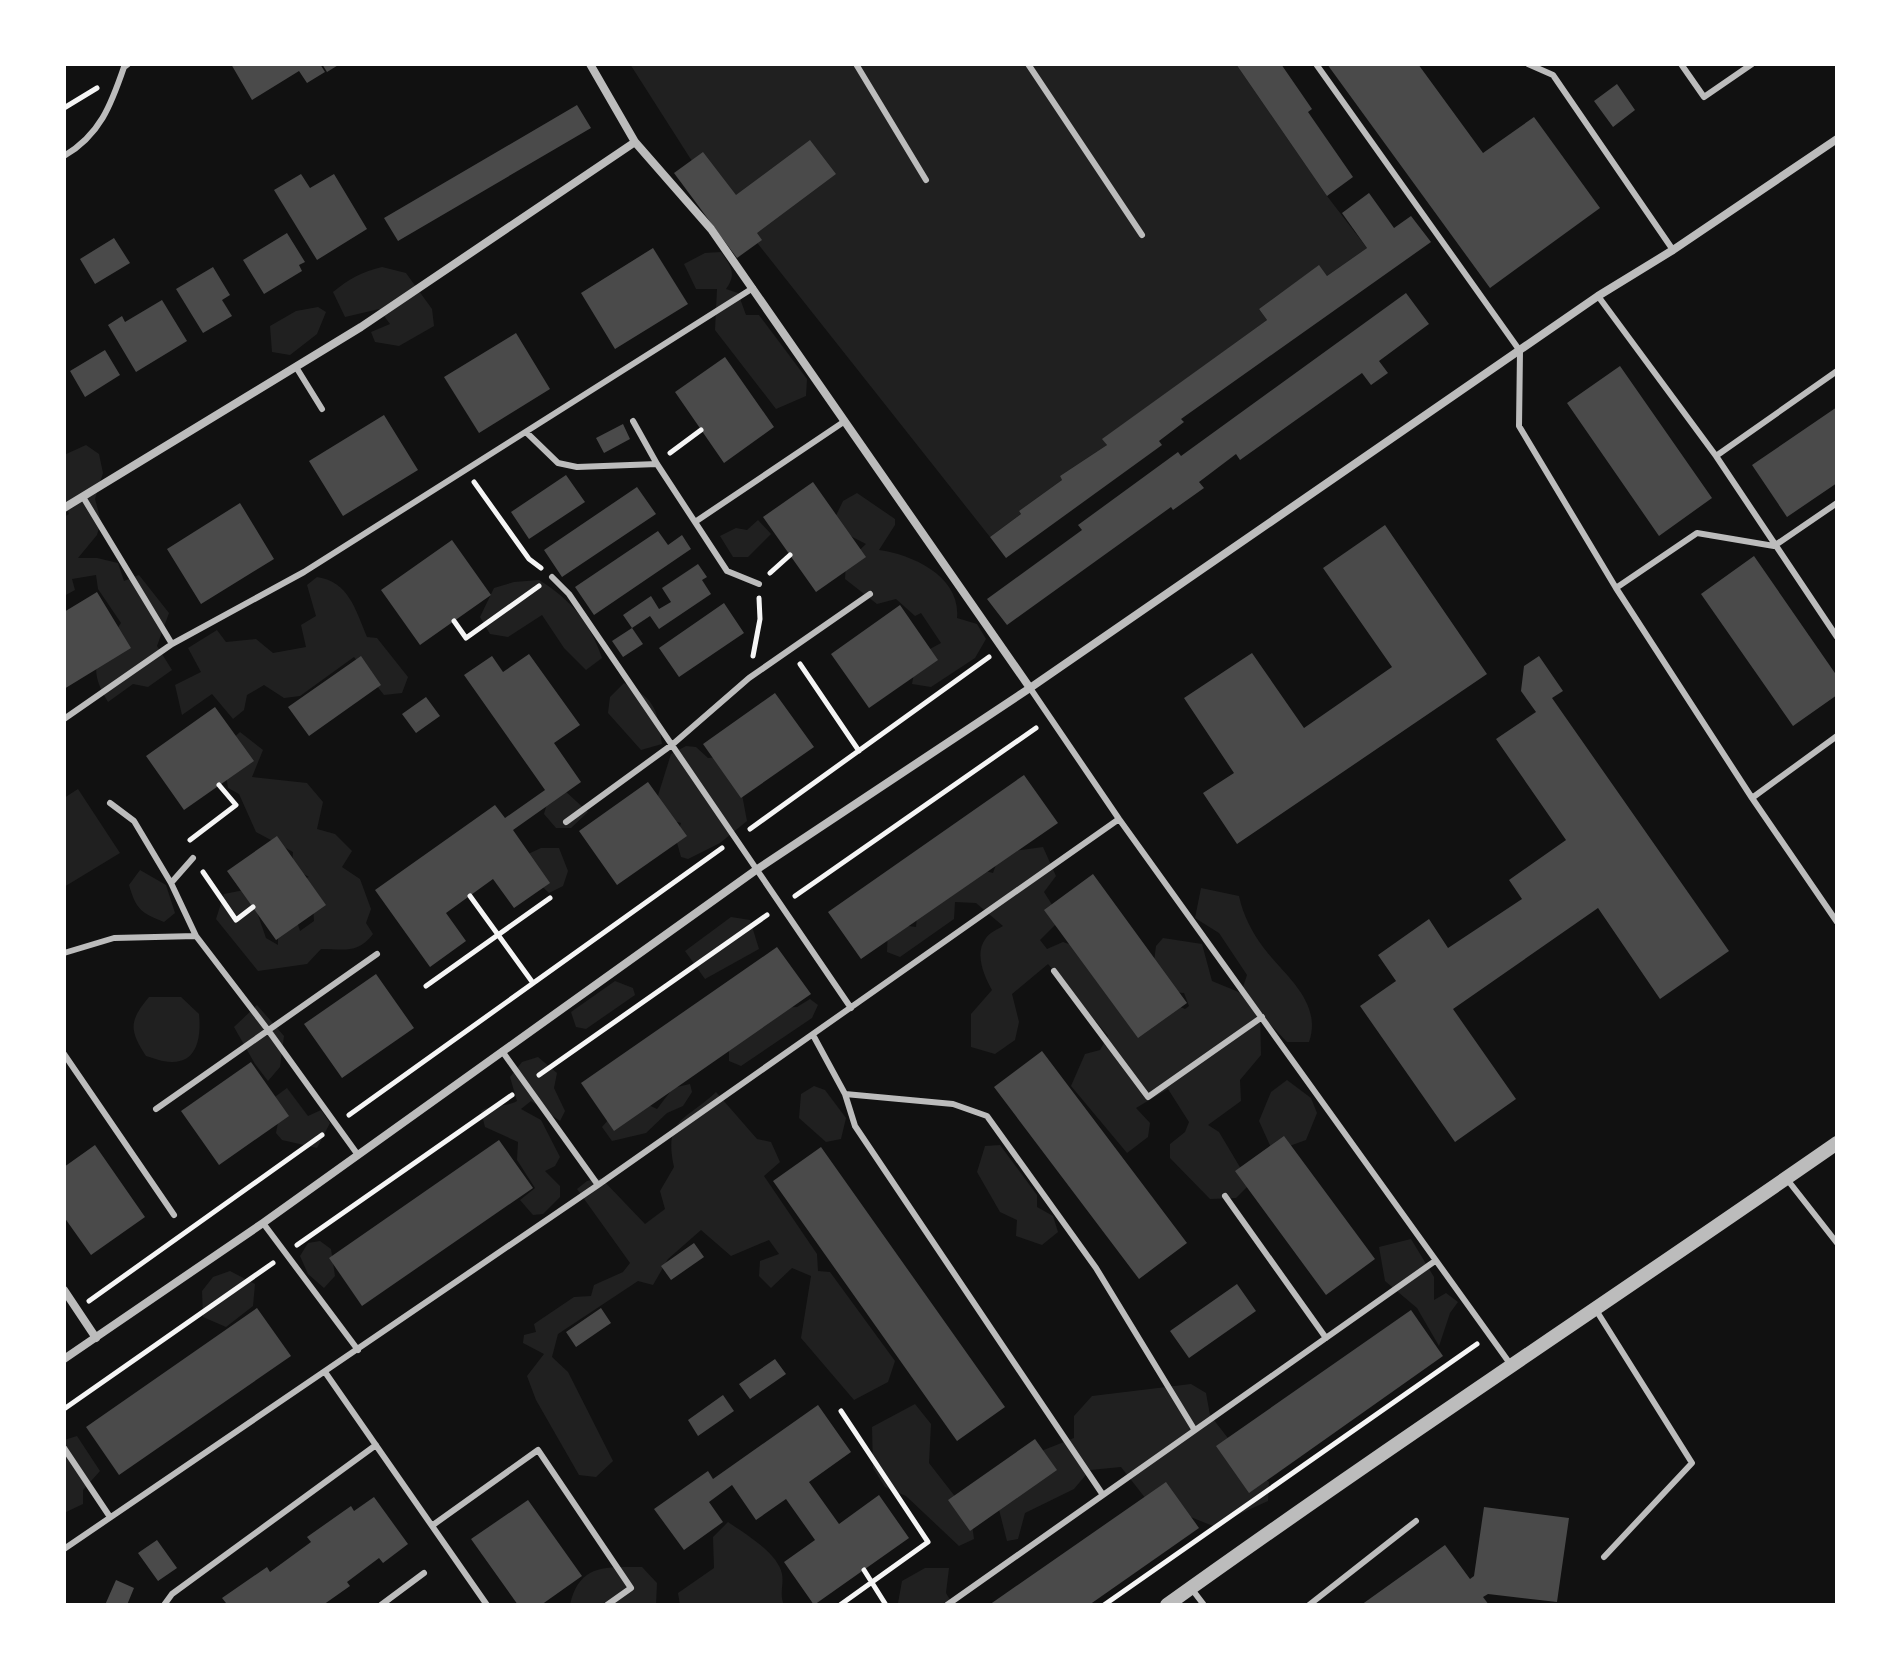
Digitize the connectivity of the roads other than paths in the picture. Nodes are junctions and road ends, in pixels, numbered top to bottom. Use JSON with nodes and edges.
{"nodes":[{"id":1,"x":128,"y":64,"type":"edge"},
{"id":2,"x":590,"y":64,"type":"edge"},
{"id":3,"x":856,"y":64,"type":"edge"},
{"id":4,"x":1028,"y":64,"type":"edge"},
{"id":5,"x":1316,"y":64,"type":"edge"},
{"id":6,"x":1528,"y":64,"type":"edge"},
{"id":7,"x":1681,"y":64,"type":"edge"},
{"id":8,"x":1752,"y":64,"type":"edge"},
{"id":9,"x":1837,"y":139,"type":"edge"},
{"id":10,"x":635,"y":142,"type":"junction"},
{"id":11,"x":64,"y":156,"type":"edge"},
{"id":12,"x":926,"y":180,"type":"dead end"},
{"id":13,"x":1142,"y":235,"type":"dead end"},
{"id":14,"x":1673,"y":250,"type":"junction"},
{"id":15,"x":753,"y":288,"type":"junction"},
{"id":16,"x":1598,"y":296,"type":"junction"},
{"id":17,"x":1520,"y":351,"type":"junction"},
{"id":18,"x":296,"y":367,"type":"junction"},
{"id":19,"x":1837,"y":371,"type":"edge"},
{"id":20,"x":322,"y":409,"type":"dead end"},
{"id":21,"x":633,"y":421,"type":"dead end"},
{"id":22,"x":845,"y":421,"type":"junction"},
{"id":23,"x":526,"y":432,"type":"junction"},
{"id":24,"x":1716,"y":456,"type":"junction"},
{"id":25,"x":657,"y":464,"type":"junction"},
{"id":26,"x":83,"y":497,"type":"junction"},
{"id":27,"x":1837,"y":503,"type":"edge"},
{"id":28,"x":64,"y":508,"type":"edge"},
{"id":29,"x":695,"y":522,"type":"junction"},
{"id":30,"x":1774,"y":546,"type":"junction"},
{"id":31,"x":552,"y":577,"type":"road end"},
{"id":32,"x":759,"y":584,"type":"road end"},
{"id":33,"x":1616,"y":588,"type":"junction"},
{"id":34,"x":870,"y":594,"type":"dead end"},
{"id":35,"x":1837,"y":637,"type":"edge"},
{"id":36,"x":172,"y":644,"type":"junction"},
{"id":37,"x":1030,"y":688,"type":"junction"},
{"id":38,"x":64,"y":719,"type":"edge"},
{"id":39,"x":1837,"y":736,"type":"edge"},
{"id":40,"x":673,"y":744,"type":"junction"},
{"id":41,"x":1752,"y":798,"type":"junction"},
{"id":42,"x":110,"y":803,"type":"dead end"},
{"id":43,"x":1119,"y":819,"type":"junction"},
{"id":44,"x":566,"y":822,"type":"dead end"},
{"id":45,"x":193,"y":858,"type":"road end"},
{"id":46,"x":756,"y":870,"type":"junction"},
{"id":47,"x":171,"y":883,"type":"junction"},
{"id":48,"x":1837,"y":922,"type":"edge"},
{"id":49,"x":196,"y":936,"type":"junction"},
{"id":50,"x":64,"y":953,"type":"edge"},
{"id":51,"x":377,"y":954,"type":"dead end"},
{"id":52,"x":1054,"y":971,"type":"dead end"},
{"id":53,"x":851,"y":1008,"type":"junction"},
{"id":54,"x":1262,"y":1017,"type":"junction"},
{"id":55,"x":268,"y":1030,"type":"junction"},
{"id":56,"x":813,"y":1035,"type":"junction"},
{"id":57,"x":502,"y":1051,"type":"junction"},
{"id":58,"x":64,"y":1054,"type":"edge"},
{"id":59,"x":845,"y":1094,"type":"junction"},
{"id":60,"x":156,"y":1109,"type":"dead end"},
{"id":61,"x":1837,"y":1143,"type":"edge"},
{"id":62,"x":358,"y":1155,"type":"junction"},
{"id":63,"x":1786,"y":1178,"type":"junction"},
{"id":64,"x":598,"y":1185,"type":"junction"},
{"id":65,"x":1225,"y":1196,"type":"dead end"},
{"id":66,"x":174,"y":1215,"type":"dead end"},
{"id":67,"x":263,"y":1223,"type":"junction"},
{"id":68,"x":1837,"y":1243,"type":"edge"},
{"id":69,"x":1435,"y":1261,"type":"junction"},
{"id":70,"x":64,"y":1290,"type":"edge"},
{"id":71,"x":1596,"y":1310,"type":"junction"},
{"id":72,"x":96,"y":1338,"type":"junction"},
{"id":73,"x":1326,"y":1338,"type":"junction"},
{"id":74,"x":358,"y":1350,"type":"junction"},
{"id":75,"x":64,"y":1359,"type":"edge"},
{"id":76,"x":1511,"y":1365,"type":"junction"},
{"id":77,"x":325,"y":1372,"type":"junction"},
{"id":78,"x":1194,"y":1429,"type":"junction"},
{"id":79,"x":376,"y":1445,"type":"junction"},
{"id":80,"x":64,"y":1448,"type":"edge"},
{"id":81,"x":1103,"y":1495,"type":"junction"},
{"id":82,"x":110,"y":1517,"type":"junction"},
{"id":83,"x":1416,"y":1521,"type":"dead end"},
{"id":84,"x":433,"y":1525,"type":"junction"},
{"id":85,"x":64,"y":1549,"type":"edge"},
{"id":86,"x":1604,"y":1557,"type":"dead end"},
{"id":87,"x":424,"y":1573,"type":"dead end"},
{"id":88,"x":1191,"y":1588,"type":"junction"},
{"id":89,"x":164,"y":1605,"type":"edge"},
{"id":90,"x":381,"y":1605,"type":"edge"},
{"id":91,"x":487,"y":1605,"type":"edge"},
{"id":92,"x":607,"y":1605,"type":"edge"},
{"id":93,"x":947,"y":1605,"type":"edge"},
{"id":94,"x":1167,"y":1605,"type":"edge"},
{"id":95,"x":1204,"y":1605,"type":"edge"},
{"id":96,"x":1309,"y":1605,"type":"edge"}],
"edges":[{"from":1,"to":11,"type":"lane"},
{"from":2,"to":10,"type":"street"},
{"from":3,"to":12,"type":"lane"},
{"from":4,"to":13,"type":"lane"},
{"from":5,"to":17,"type":"lane"},
{"from":6,"to":14,"type":"lane"},
{"from":7,"to":8,"type":"lane"},
{"from":9,"to":14,"type":"street"},
{"from":10,"to":15,"type":"street"},
{"from":10,"to":18,"type":"street"},
{"from":14,"to":16,"type":"street"},
{"from":15,"to":22,"type":"street"},
{"from":15,"to":23,"type":"lane"},
{"from":16,"to":17,"type":"street"},
{"from":16,"to":24,"type":"lane"},
{"from":17,"to":33,"type":"lane"},
{"from":17,"to":37,"type":"street"},
{"from":18,"to":20,"type":"lane"},
{"from":18,"to":26,"type":"street"},
{"from":19,"to":24,"type":"lane"},
{"from":21,"to":25,"type":"lane"},
{"from":22,"to":29,"type":"lane"},
{"from":22,"to":37,"type":"street"},
{"from":23,"to":25,"type":"lane"},
{"from":23,"to":36,"type":"lane"},
{"from":24,"to":30,"type":"lane"},
{"from":25,"to":29,"type":"lane"},
{"from":26,"to":28,"type":"street"},
{"from":26,"to":36,"type":"lane"},
{"from":27,"to":30,"type":"lane"},
{"from":29,"to":32,"type":"lane"},
{"from":30,"to":33,"type":"lane"},
{"from":30,"to":35,"type":"lane"},
{"from":31,"to":40,"type":"lane"},
{"from":33,"to":41,"type":"lane"},
{"from":34,"to":40,"type":"lane"},
{"from":36,"to":38,"type":"lane"},
{"from":37,"to":43,"type":"lane"},
{"from":37,"to":46,"type":"street"},
{"from":39,"to":41,"type":"lane"},
{"from":40,"to":44,"type":"lane"},
{"from":40,"to":46,"type":"lane"},
{"from":41,"to":48,"type":"lane"},
{"from":42,"to":47,"type":"lane"},
{"from":43,"to":53,"type":"lane"},
{"from":43,"to":54,"type":"lane"},
{"from":45,"to":47,"type":"lane"},
{"from":46,"to":53,"type":"lane"},
{"from":46,"to":57,"type":"street"},
{"from":47,"to":49,"type":"lane"},
{"from":49,"to":50,"type":"lane"},
{"from":49,"to":55,"type":"lane"},
{"from":51,"to":55,"type":"lane"},
{"from":52,"to":54,"type":"lane"},
{"from":53,"to":56,"type":"lane"},
{"from":54,"to":69,"type":"lane"},
{"from":55,"to":60,"type":"lane"},
{"from":55,"to":62,"type":"lane"},
{"from":56,"to":59,"type":"lane"},
{"from":56,"to":64,"type":"lane"},
{"from":57,"to":62,"type":"street"},
{"from":57,"to":64,"type":"lane"},
{"from":58,"to":66,"type":"lane"},
{"from":59,"to":78,"type":"lane"},
{"from":59,"to":81,"type":"lane"},
{"from":61,"to":63,"type":"street"},
{"from":62,"to":67,"type":"street"},
{"from":63,"to":68,"type":"lane"},
{"from":63,"to":71,"type":"street"},
{"from":64,"to":74,"type":"lane"},
{"from":65,"to":73,"type":"lane"},
{"from":67,"to":72,"type":"street"},
{"from":67,"to":74,"type":"lane"},
{"from":69,"to":73,"type":"lane"},
{"from":69,"to":76,"type":"lane"},
{"from":70,"to":72,"type":"street"},
{"from":71,"to":76,"type":"street"},
{"from":71,"to":86,"type":"lane"},
{"from":72,"to":75,"type":"street"},
{"from":73,"to":78,"type":"lane"},
{"from":74,"to":77,"type":"lane"},
{"from":76,"to":88,"type":"street"},
{"from":77,"to":79,"type":"lane"},
{"from":77,"to":82,"type":"lane"},
{"from":78,"to":81,"type":"lane"},
{"from":79,"to":84,"type":"lane"},
{"from":79,"to":89,"type":"lane"},
{"from":80,"to":82,"type":"lane"},
{"from":81,"to":93,"type":"lane"},
{"from":82,"to":85,"type":"lane"},
{"from":83,"to":96,"type":"lane"},
{"from":84,"to":91,"type":"lane"},
{"from":84,"to":92,"type":"lane"},
{"from":87,"to":90,"type":"lane"},
{"from":88,"to":94,"type":"street"},
{"from":88,"to":95,"type":"lane"}]}
